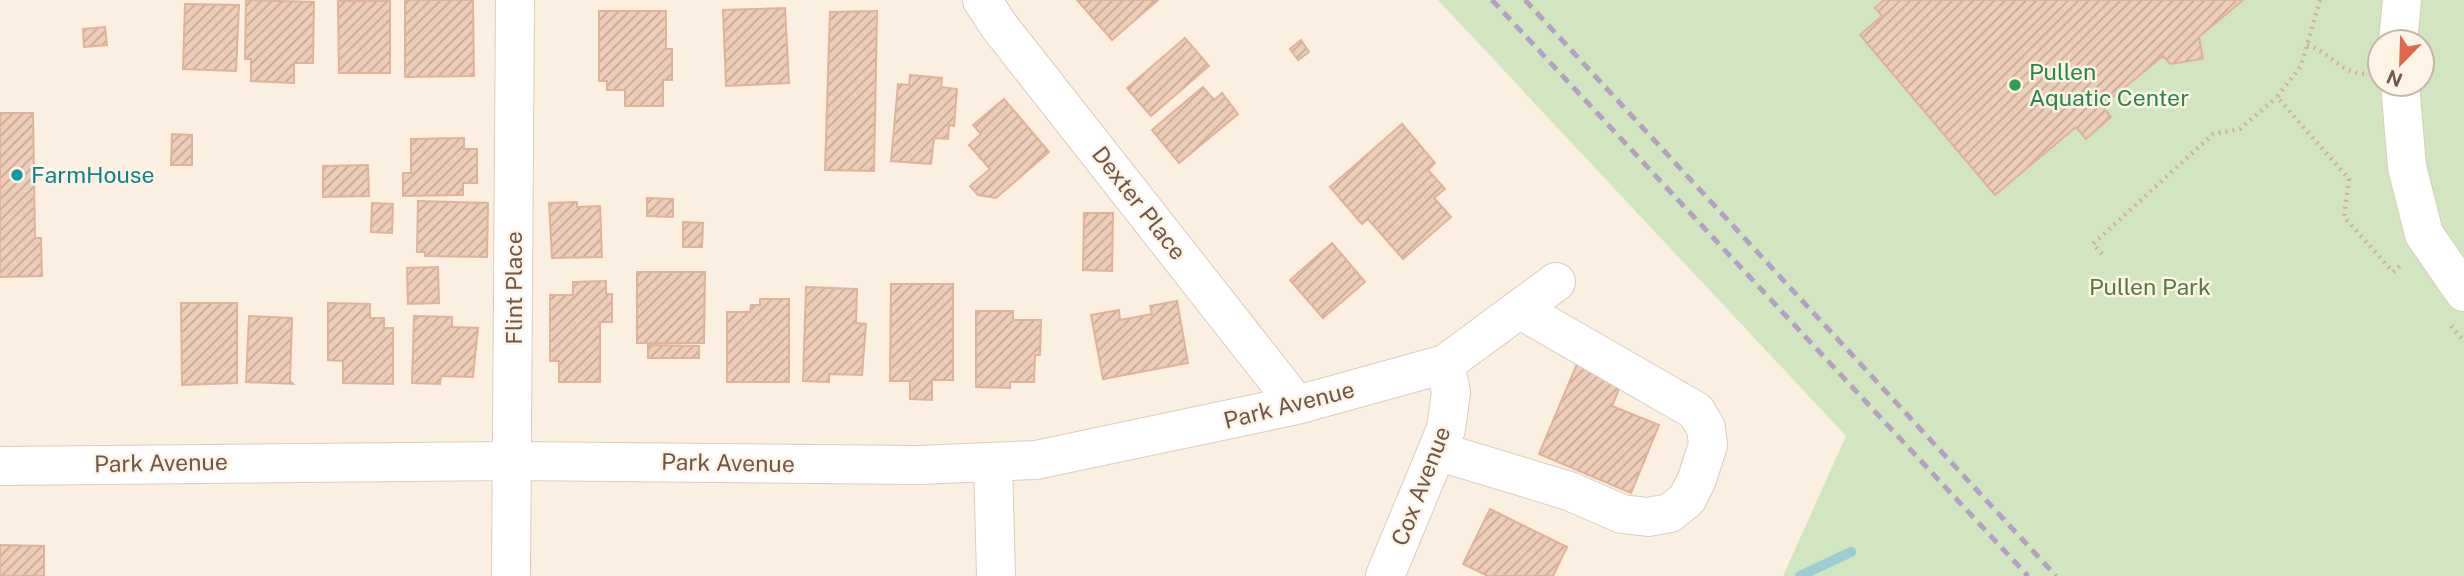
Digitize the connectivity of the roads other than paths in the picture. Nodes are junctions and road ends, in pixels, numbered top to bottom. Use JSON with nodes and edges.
{"nodes":[{"id":1,"x":515,"y":0,"type":"edge"},
{"id":2,"x":982,"y":0,"type":"edge"},
{"id":3,"x":2402,"y":0,"type":"edge"},
{"id":4,"x":2400,"y":28,"type":"edge"},
{"id":5,"x":2392,"y":98,"type":"edge"},
{"id":6,"x":1556,"y":282,"type":"dead end"},
{"id":7,"x":2464,"y":292,"type":"edge"},
{"id":8,"x":1519,"y":309,"type":"junction"},
{"id":9,"x":1445,"y":364,"type":"junction"},
{"id":10,"x":1297,"y":405,"type":"junction"},
{"id":11,"x":1437,"y":451,"type":"junction"},
{"id":12,"x":513,"y":461,"type":"junction"},
{"id":13,"x":993,"y":462,"type":"junction"},
{"id":14,"x":0,"y":466,"type":"edge"},
{"id":15,"x":511,"y":576,"type":"edge"},
{"id":16,"x":996,"y":576,"type":"edge"},
{"id":17,"x":1385,"y":576,"type":"edge"}],
"edges":[{"from":1,"to":12,"type":"street","name":"Flint Place"},
{"from":2,"to":10,"type":"street","name":"Dexter Place"},
{"from":3,"to":4,"type":"street"},
{"from":5,"to":7,"type":"street"},
{"from":6,"to":8,"type":"street"},
{"from":8,"to":9,"type":"street"},
{"from":8,"to":11,"type":"street"},
{"from":9,"to":10,"type":"street","name":"Park Avenue"},
{"from":9,"to":11,"type":"street","name":"Cox Avenue"},
{"from":10,"to":13,"type":"street","name":"Park Avenue"},
{"from":11,"to":17,"type":"street","name":"Cox Avenue"},
{"from":12,"to":13,"type":"street","name":"Park Avenue"},
{"from":12,"to":14,"type":"street","name":"Park Avenue"},
{"from":12,"to":15,"type":"street","name":"Flint Place"},
{"from":13,"to":16,"type":"street"}]}
